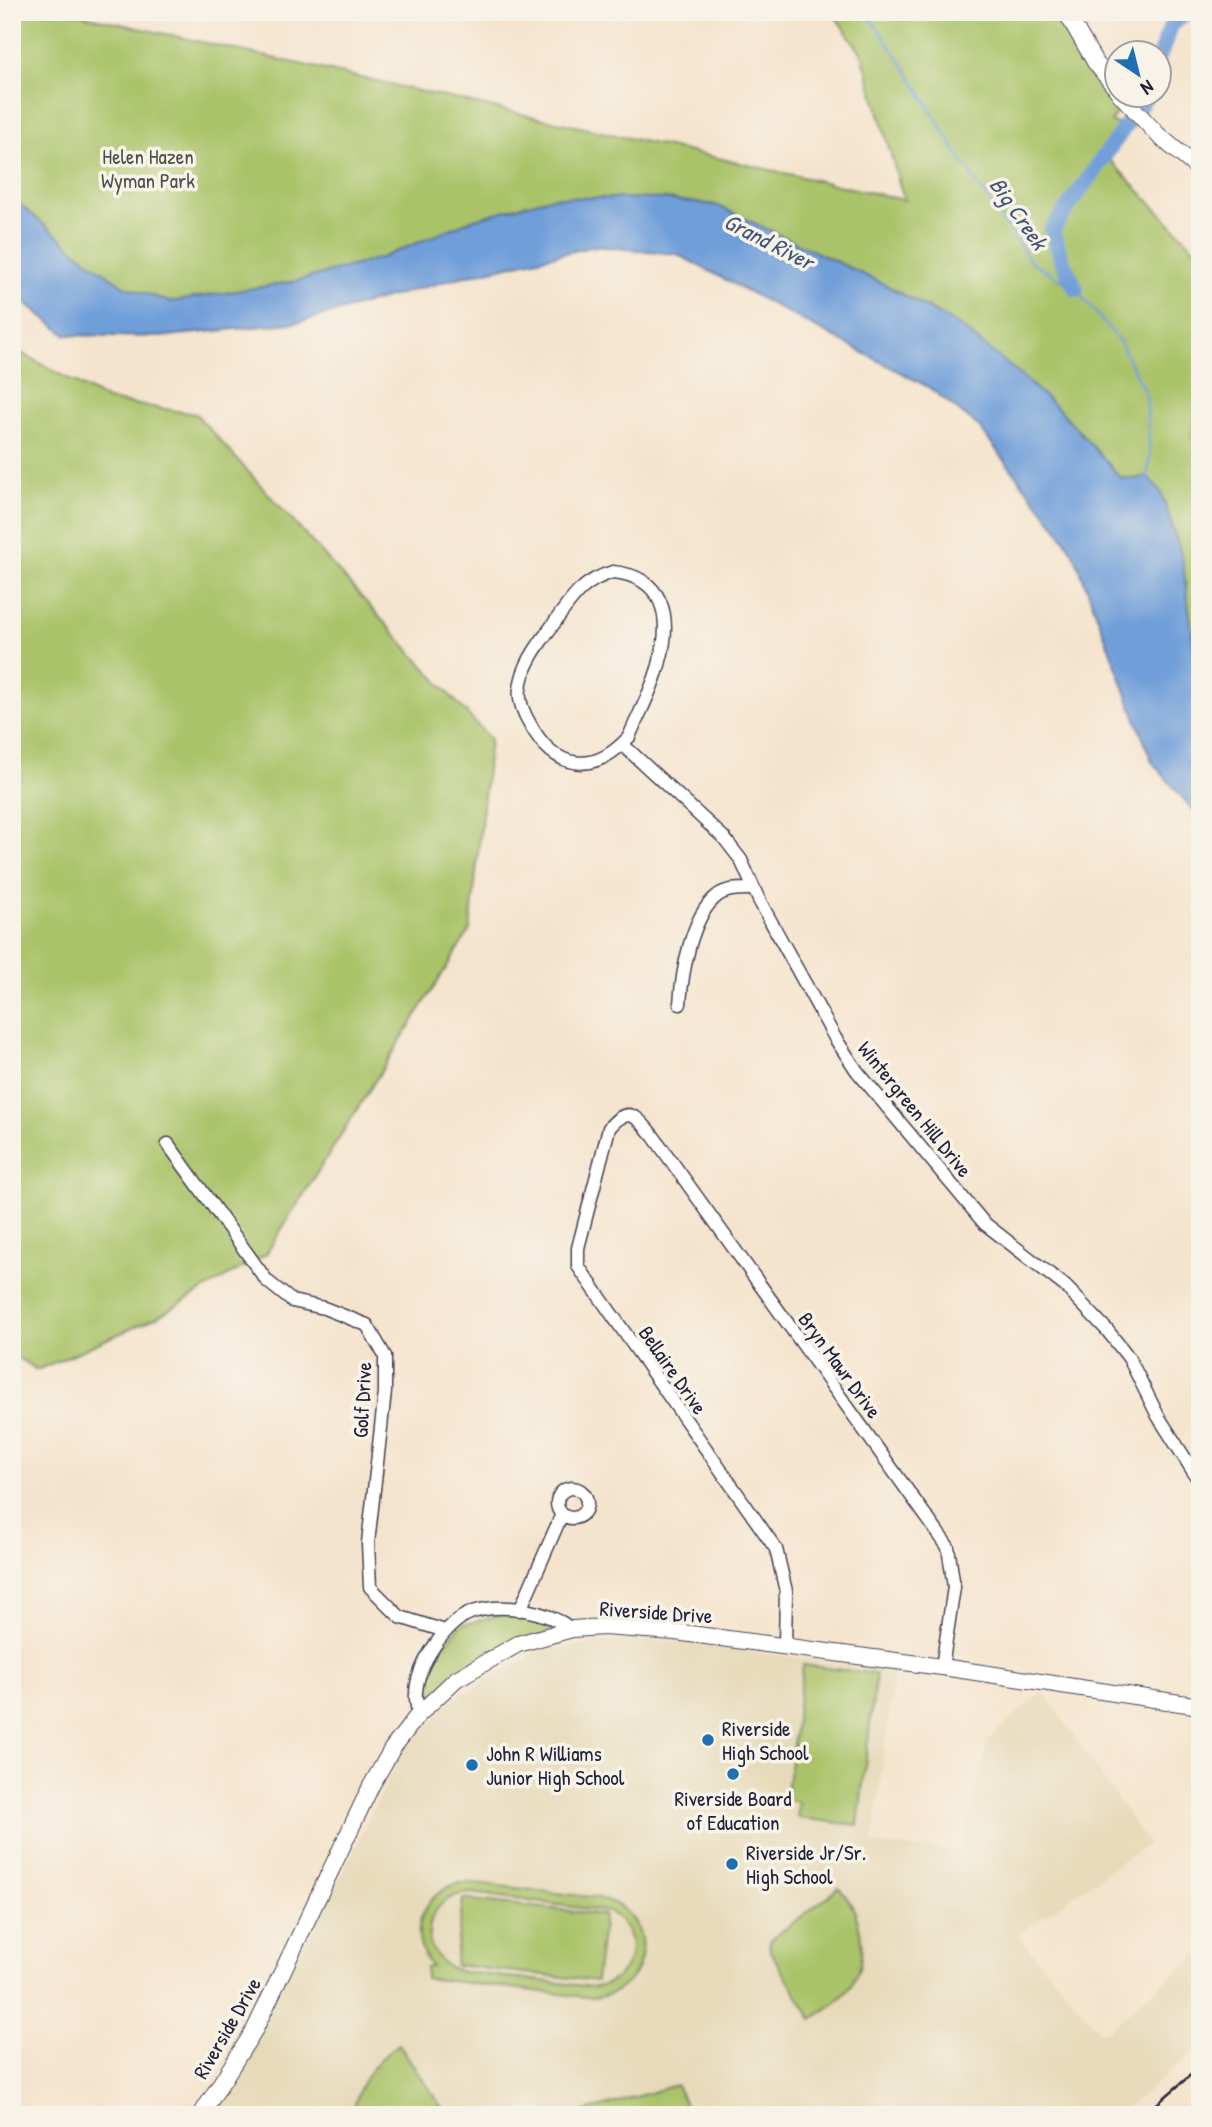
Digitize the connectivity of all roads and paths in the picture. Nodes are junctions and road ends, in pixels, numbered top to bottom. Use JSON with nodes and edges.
{"nodes":[{"id":1,"x":1066,"y":12,"type":"edge"},
{"id":2,"x":1104,"y":74,"type":"edge"},
{"id":3,"x":1133,"y":108,"type":"edge"},
{"id":4,"x":1200,"y":170,"type":"edge"},
{"id":5,"x":622,"y":744,"type":"junction"},
{"id":6,"x":754,"y":889,"type":"junction"},
{"id":7,"x":680,"y":1004,"type":"dead end"},
{"id":8,"x":625,"y":1114,"type":"joint"},
{"id":9,"x":168,"y":1144,"type":"dead end"},
{"id":10,"x":1200,"y":1482,"type":"edge"},
{"id":11,"x":562,"y":1514,"type":"dead end"},
{"id":12,"x":520,"y":1609,"type":"junction"},
{"id":13,"x":572,"y":1629,"type":"junction"},
{"id":14,"x":445,"y":1631,"type":"junction"},
{"id":15,"x":785,"y":1647,"type":"junction"},
{"id":16,"x":942,"y":1667,"type":"junction"},
{"id":17,"x":1200,"y":1706,"type":"edge"},
{"id":18,"x":418,"y":1715,"type":"junction"},
{"id":19,"x":201,"y":2115,"type":"edge"}],
"edges":[{"from":1,"to":2,"type":"main road"},
{"from":3,"to":4,"type":"main road"},
{"from":5,"to":5,"type":"street"},
{"from":5,"to":6,"type":"street","name":"Wintergreen Hill Drive"},
{"from":6,"to":7,"type":"street"},
{"from":6,"to":10,"type":"street","name":"Wintergreen Hill Drive"},
{"from":8,"to":15,"type":"street","name":"Bellaire Drive"},
{"from":8,"to":16,"type":"street","name":"Bryn Mawr Drive"},
{"from":9,"to":14,"type":"street","name":"Golf Drive"},
{"from":11,"to":12,"type":"street"},
{"from":12,"to":13,"type":"street"},
{"from":12,"to":14,"type":"street"},
{"from":13,"to":15,"type":"main road","name":"Riverside Drive"},
{"from":13,"to":18,"type":"main road","name":"Riverside Drive"},
{"from":14,"to":18,"type":"street"},
{"from":15,"to":16,"type":"main road","name":"Riverside Drive"},
{"from":16,"to":17,"type":"main road","name":"Riverside Drive"},
{"from":18,"to":19,"type":"main road","name":"Riverside Drive"}]}
